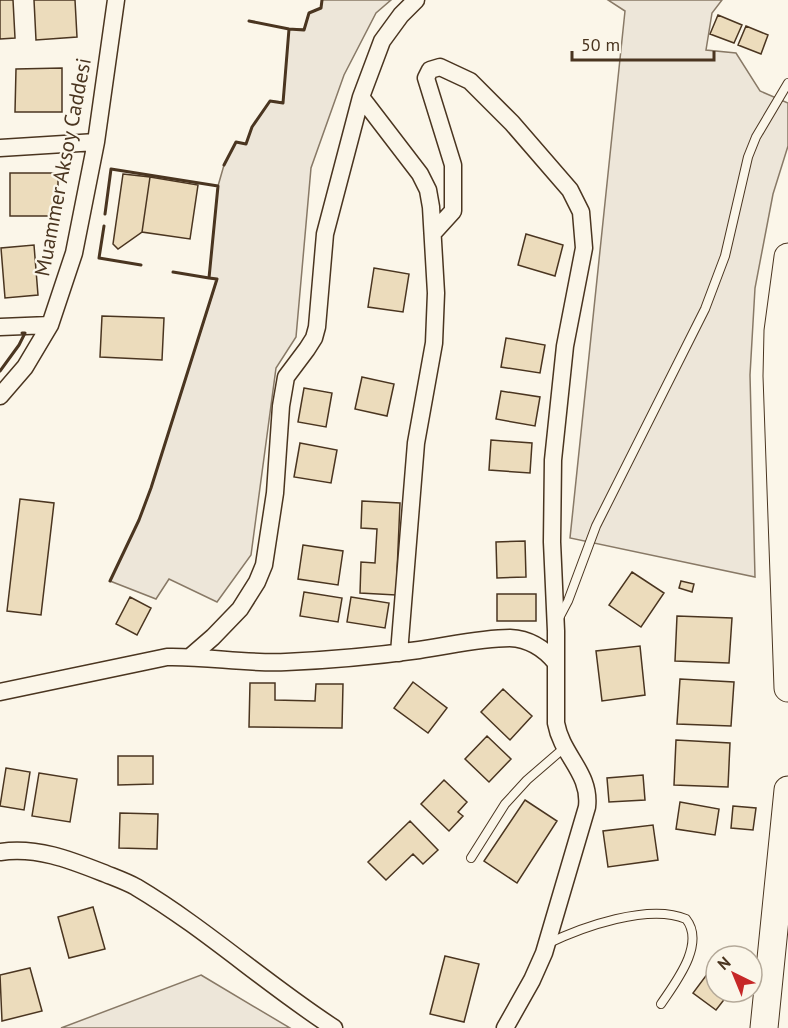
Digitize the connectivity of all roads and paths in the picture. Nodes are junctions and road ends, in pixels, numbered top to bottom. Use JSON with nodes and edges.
{"nodes":[{"id":1,"x":116,"y":0,"type":"edge"},
{"id":2,"x":416,"y":0,"type":"edge"},
{"id":3,"x":788,"y":83,"type":"edge"},
{"id":4,"x":361,"y":97,"type":"junction"},
{"id":5,"x":96,"y":142,"type":"junction"},
{"id":6,"x":0,"y":148,"type":"edge"},
{"id":7,"x":433,"y":233,"type":"junction"},
{"id":8,"x":788,"y":257,"type":"edge"},
{"id":9,"x":50,"y":325,"type":"junction"},
{"id":10,"x":0,"y":327,"type":"edge"},
{"id":11,"x":0,"y":396,"type":"edge"},
{"id":12,"x":556,"y":625,"type":"junction"},
{"id":13,"x":399,"y":653,"type":"junction"},
{"id":14,"x":190,"y":657,"type":"junction"},
{"id":15,"x":556,"y":663,"type":"junction"},
{"id":16,"x":788,"y":688,"type":"edge"},
{"id":17,"x":0,"y":692,"type":"edge"},
{"id":18,"x":564,"y":748,"type":"junction"},
{"id":19,"x":788,"y":790,"type":"edge"},
{"id":20,"x":0,"y":852,"type":"edge"},
{"id":21,"x":471,"y":858,"type":"dead end"},
{"id":22,"x":547,"y":945,"type":"junction"},
{"id":23,"x":662,"y":1004,"type":"dead end"},
{"id":24,"x":334,"y":1028,"type":"edge"},
{"id":25,"x":505,"y":1028,"type":"edge"},
{"id":26,"x":764,"y":1028,"type":"edge"}],
"edges":[{"from":1,"to":5,"type":"street","name":"Muammer Aksoy Caddesi"},
{"from":2,"to":4,"type":"street"},
{"from":3,"to":12,"type":"lane"},
{"from":4,"to":7,"type":"street"},
{"from":4,"to":14,"type":"street"},
{"from":5,"to":6,"type":"street"},
{"from":5,"to":9,"type":"street","name":"Muammer Aksoy Caddesi"},
{"from":7,"to":12,"type":"street"},
{"from":7,"to":13,"type":"street"},
{"from":8,"to":16,"type":"main road"},
{"from":9,"to":10,"type":"street"},
{"from":9,"to":11,"type":"street","name":"Muammer Aksoy Caddesi"},
{"from":12,"to":15,"type":"street"},
{"from":13,"to":14,"type":"street"},
{"from":13,"to":15,"type":"street"},
{"from":14,"to":17,"type":"street"},
{"from":15,"to":18,"type":"street"},
{"from":18,"to":21,"type":"lane"},
{"from":18,"to":22,"type":"street"},
{"from":19,"to":26,"type":"main road"},
{"from":20,"to":24,"type":"street"},
{"from":22,"to":23,"type":"lane"},
{"from":22,"to":25,"type":"street"}]}
